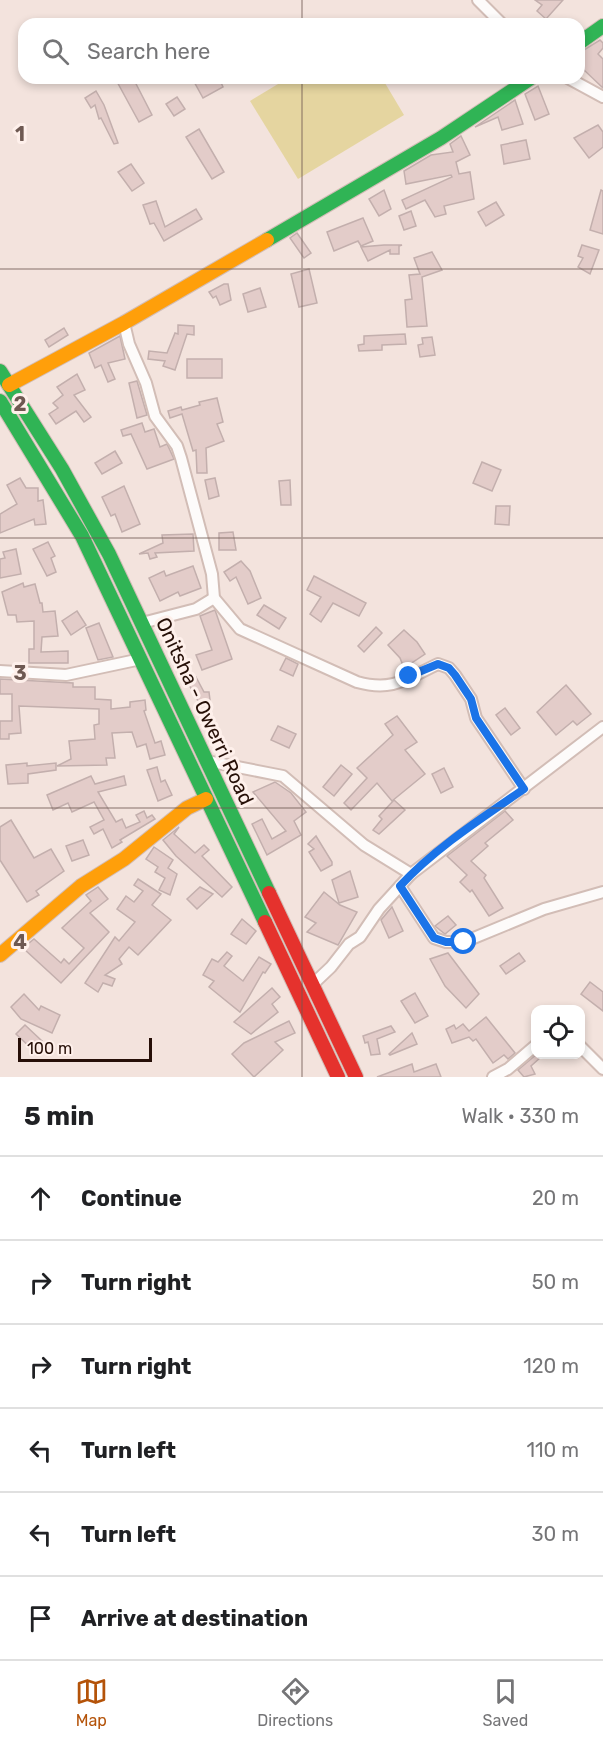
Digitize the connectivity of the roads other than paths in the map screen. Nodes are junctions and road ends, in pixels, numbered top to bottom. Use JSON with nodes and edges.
{"nodes":[{"id":1,"x":478,"y":0,"type":"edge"},
{"id":2,"x":496,"y":18,"type":"edge"},
{"id":3,"x":603,"y":26,"type":"edge"},
{"id":4,"x":585,"y":39,"type":"edge"},
{"id":5,"x":522,"y":84,"type":"edge"},
{"id":6,"x":579,"y":84,"type":"edge"},
{"id":7,"x":603,"y":97,"type":"edge"},
{"id":8,"x":124,"y":323,"type":"junction"},
{"id":9,"x":0,"y":371,"type":"edge"},
{"id":10,"x":9,"y":385,"type":"junction"},
{"id":11,"x":0,"y":401,"type":"edge"},
{"id":12,"x":214,"y":598,"type":"junction"},
{"id":13,"x":142,"y":622,"type":"junction"},
{"id":14,"x":141,"y":659,"type":"junction"},
{"id":15,"x":0,"y":671,"type":"edge"},
{"id":16,"x":601,"y":731,"type":"edge"},
{"id":17,"x":207,"y":761,"type":"junction"},
{"id":18,"x":524,"y":789,"type":"junction"},
{"id":19,"x":206,"y":799,"type":"junction"},
{"id":20,"x":411,"y":874,"type":"junction"},
{"id":21,"x":400,"y":886,"type":"junction"},
{"id":22,"x":603,"y":892,"type":"edge"},
{"id":23,"x":0,"y":955,"type":"edge"},
{"id":24,"x":312,"y":985,"type":"junction"},
{"id":25,"x":531,"y":1049,"type":"edge"},
{"id":26,"x":585,"y":1051,"type":"edge"},
{"id":27,"x":603,"y":1069,"type":"edge"},
{"id":28,"x":338,"y":1077,"type":"edge"},
{"id":29,"x":356,"y":1077,"type":"edge"},
{"id":30,"x":493,"y":1077,"type":"edge"}],
"edges":[{"from":1,"to":2,"type":"street"},
{"from":3,"to":4,"type":"main road"},
{"from":5,"to":8,"type":"main road"},
{"from":6,"to":7,"type":"street"},
{"from":8,"to":10,"type":"main road"},
{"from":8,"to":12,"type":"street"},
{"from":9,"to":10,"type":"main road","name":"Onitsha - Owerri Road"},
{"from":10,"to":13,"type":"main road","name":"Onitsha - Owerri Road"},
{"from":11,"to":14,"type":"main road","name":"Onitsha - Owerri Road"},
{"from":12,"to":13,"type":"street"},
{"from":12,"to":18,"type":"street"},
{"from":13,"to":17,"type":"main road","name":"Onitsha - Owerri Road"},
{"from":14,"to":15,"type":"street"},
{"from":14,"to":19,"type":"main road","name":"Onitsha - Owerri Road"},
{"from":16,"to":18,"type":"street"},
{"from":17,"to":20,"type":"street"},
{"from":17,"to":24,"type":"main road","name":"Onitsha - Owerri Road"},
{"from":18,"to":20,"type":"street"},
{"from":19,"to":23,"type":"main road"},
{"from":19,"to":28,"type":"main road","name":"Onitsha - Owerri Road"},
{"from":20,"to":21,"type":"street"},
{"from":21,"to":22,"type":"street"},
{"from":21,"to":24,"type":"street"},
{"from":24,"to":29,"type":"main road","name":"Onitsha - Owerri Road"},
{"from":25,"to":30,"type":"street"},
{"from":26,"to":27,"type":"street"}]}
